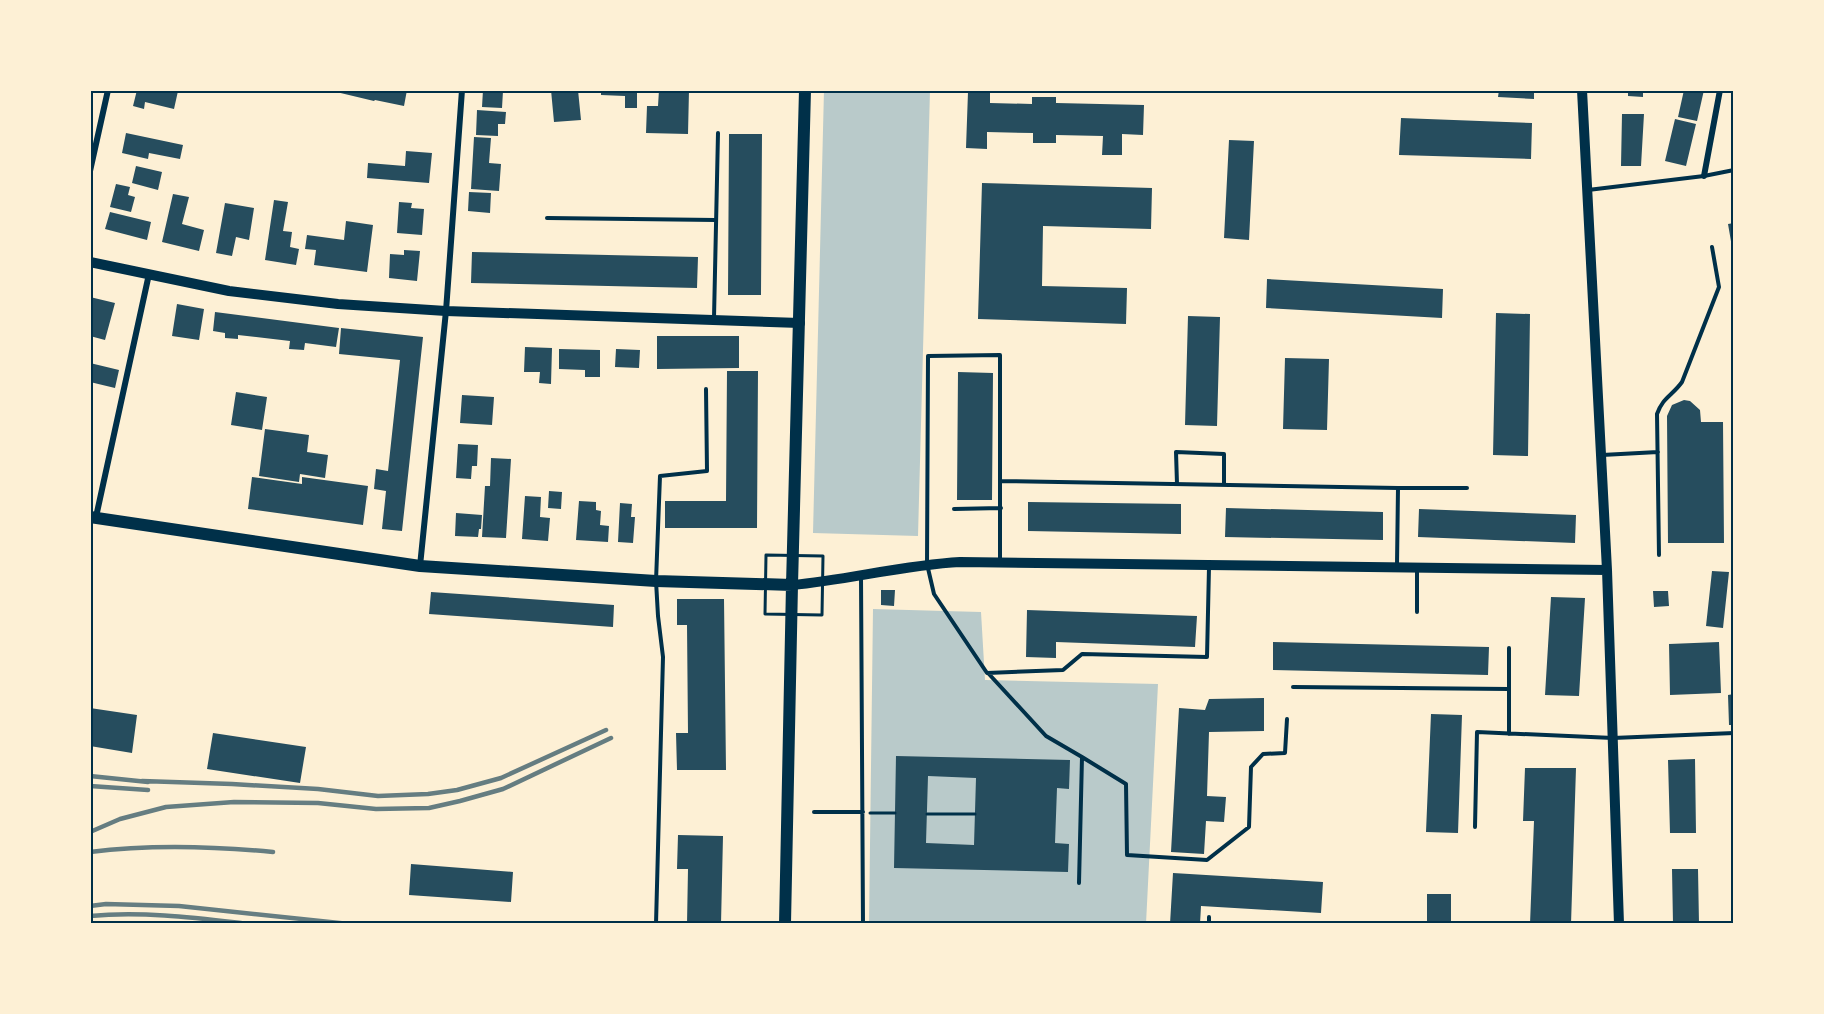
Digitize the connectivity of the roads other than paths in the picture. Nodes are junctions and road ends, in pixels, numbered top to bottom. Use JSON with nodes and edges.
{"nodes":[{"id":1,"x":108,"y":90,"type":"edge"},
{"id":2,"x":462,"y":90,"type":"edge"},
{"id":3,"x":805,"y":90,"type":"edge"},
{"id":4,"x":1582,"y":90,"type":"edge"},
{"id":5,"x":1720,"y":90,"type":"edge"},
{"id":6,"x":718,"y":133,"type":"dead end"},
{"id":7,"x":1734,"y":170,"type":"edge"},
{"id":8,"x":90,"y":171,"type":"edge"},
{"id":9,"x":1704,"y":176,"type":"junction"},
{"id":10,"x":1587,"y":190,"type":"junction"},
{"id":11,"x":547,"y":218,"type":"dead end"},
{"id":12,"x":716,"y":220,"type":"junction"},
{"id":13,"x":1712,"y":248,"type":"dead end"},
{"id":14,"x":90,"y":262,"type":"edge"},
{"id":15,"x":149,"y":274,"type":"junction"},
{"id":16,"x":446,"y":311,"type":"junction"},
{"id":17,"x":714,"y":319,"type":"junction"},
{"id":18,"x":800,"y":323,"type":"junction"},
{"id":19,"x":706,"y":389,"type":"dead end"},
{"id":20,"x":1658,"y":452,"type":"junction"},
{"id":21,"x":1601,"y":455,"type":"junction"},
{"id":22,"x":1001,"y":481,"type":"junction"},
{"id":23,"x":1177,"y":484,"type":"junction"},
{"id":24,"x":1224,"y":485,"type":"junction"},
{"id":25,"x":1398,"y":488,"type":"junction"},
{"id":26,"x":1467,"y":488,"type":"dead end"},
{"id":27,"x":1001,"y":508,"type":"junction"},
{"id":28,"x":954,"y":509,"type":"dead end"},
{"id":29,"x":93,"y":518,"type":"edge"},
{"id":30,"x":1659,"y":555,"type":"dead end"},
{"id":31,"x":1000,"y":562,"type":"junction"},
{"id":32,"x":927,"y":564,"type":"junction"},
{"id":33,"x":1209,"y":565,"type":"junction"},
{"id":34,"x":420,"y":566,"type":"junction"},
{"id":35,"x":1397,"y":568,"type":"junction"},
{"id":36,"x":1417,"y":568,"type":"junction"},
{"id":37,"x":1607,"y":570,"type":"junction"},
{"id":38,"x":861,"y":576,"type":"junction"},
{"id":39,"x":656,"y":581,"type":"junction"},
{"id":40,"x":792,"y":585,"type":"junction"},
{"id":41,"x":1418,"y":612,"type":"dead end"},
{"id":42,"x":1509,"y":648,"type":"dead end"},
{"id":43,"x":987,"y":673,"type":"junction"},
{"id":44,"x":1293,"y":687,"type":"dead end"},
{"id":45,"x":1509,"y":689,"type":"junction"},
{"id":46,"x":1287,"y":719,"type":"dead end"},
{"id":47,"x":1734,"y":733,"type":"edge"},
{"id":48,"x":1509,"y":734,"type":"junction"},
{"id":49,"x":1613,"y":738,"type":"junction"},
{"id":50,"x":1082,"y":758,"type":"junction"},
{"id":51,"x":814,"y":812,"type":"dead end"},
{"id":52,"x":864,"y":813,"type":"junction"},
{"id":53,"x":1475,"y":827,"type":"dead end"},
{"id":54,"x":1079,"y":883,"type":"dead end"},
{"id":55,"x":1209,"y":917,"type":"dead end"},
{"id":56,"x":656,"y":924,"type":"edge"},
{"id":57,"x":785,"y":924,"type":"edge"},
{"id":58,"x":863,"y":924,"type":"edge"},
{"id":59,"x":1209,"y":924,"type":"edge"},
{"id":60,"x":1619,"y":924,"type":"edge"}],
"edges":[{"from":1,"to":8,"type":"street"},
{"from":2,"to":16,"type":"street"},
{"from":3,"to":18,"type":"main road"},
{"from":4,"to":10,"type":"street"},
{"from":5,"to":9,"type":"street"},
{"from":6,"to":12,"type":"lane"},
{"from":7,"to":9,"type":"lane"},
{"from":9,"to":10,"type":"lane"},
{"from":10,"to":21,"type":"street"},
{"from":11,"to":12,"type":"lane"},
{"from":12,"to":17,"type":"lane"},
{"from":13,"to":20,"type":"lane"},
{"from":14,"to":15,"type":"street"},
{"from":15,"to":16,"type":"street"},
{"from":15,"to":29,"type":"street"},
{"from":16,"to":17,"type":"street"},
{"from":16,"to":34,"type":"street"},
{"from":17,"to":18,"type":"street"},
{"from":18,"to":40,"type":"main road"},
{"from":19,"to":39,"type":"lane"},
{"from":20,"to":21,"type":"lane"},
{"from":20,"to":30,"type":"lane"},
{"from":21,"to":37,"type":"street"},
{"from":22,"to":23,"type":"lane"},
{"from":22,"to":27,"type":"lane"},
{"from":22,"to":32,"type":"lane"},
{"from":23,"to":24,"type":"lane"},
{"from":23,"to":24,"type":"lane"},
{"from":24,"to":25,"type":"lane"},
{"from":25,"to":26,"type":"lane"},
{"from":25,"to":35,"type":"lane"},
{"from":27,"to":28,"type":"lane"},
{"from":27,"to":31,"type":"lane"},
{"from":29,"to":34,"type":"main road"},
{"from":31,"to":32,"type":"street"},
{"from":31,"to":33,"type":"street"},
{"from":32,"to":38,"type":"street"},
{"from":32,"to":43,"type":"lane"},
{"from":33,"to":35,"type":"street"},
{"from":33,"to":43,"type":"lane"},
{"from":34,"to":39,"type":"main road"},
{"from":35,"to":36,"type":"street"},
{"from":36,"to":37,"type":"street"},
{"from":36,"to":41,"type":"lane"},
{"from":37,"to":49,"type":"street"},
{"from":38,"to":40,"type":"street"},
{"from":38,"to":52,"type":"lane"},
{"from":39,"to":40,"type":"main road"},
{"from":39,"to":56,"type":"lane"},
{"from":40,"to":57,"type":"main road"},
{"from":42,"to":45,"type":"lane"},
{"from":43,"to":50,"type":"lane"},
{"from":44,"to":45,"type":"lane"},
{"from":45,"to":48,"type":"lane"},
{"from":46,"to":50,"type":"lane"},
{"from":47,"to":49,"type":"lane"},
{"from":48,"to":49,"type":"lane"},
{"from":48,"to":53,"type":"lane"},
{"from":49,"to":60,"type":"street"},
{"from":50,"to":54,"type":"lane"},
{"from":51,"to":52,"type":"lane"},
{"from":52,"to":58,"type":"lane"},
{"from":55,"to":59,"type":"lane"}]}
